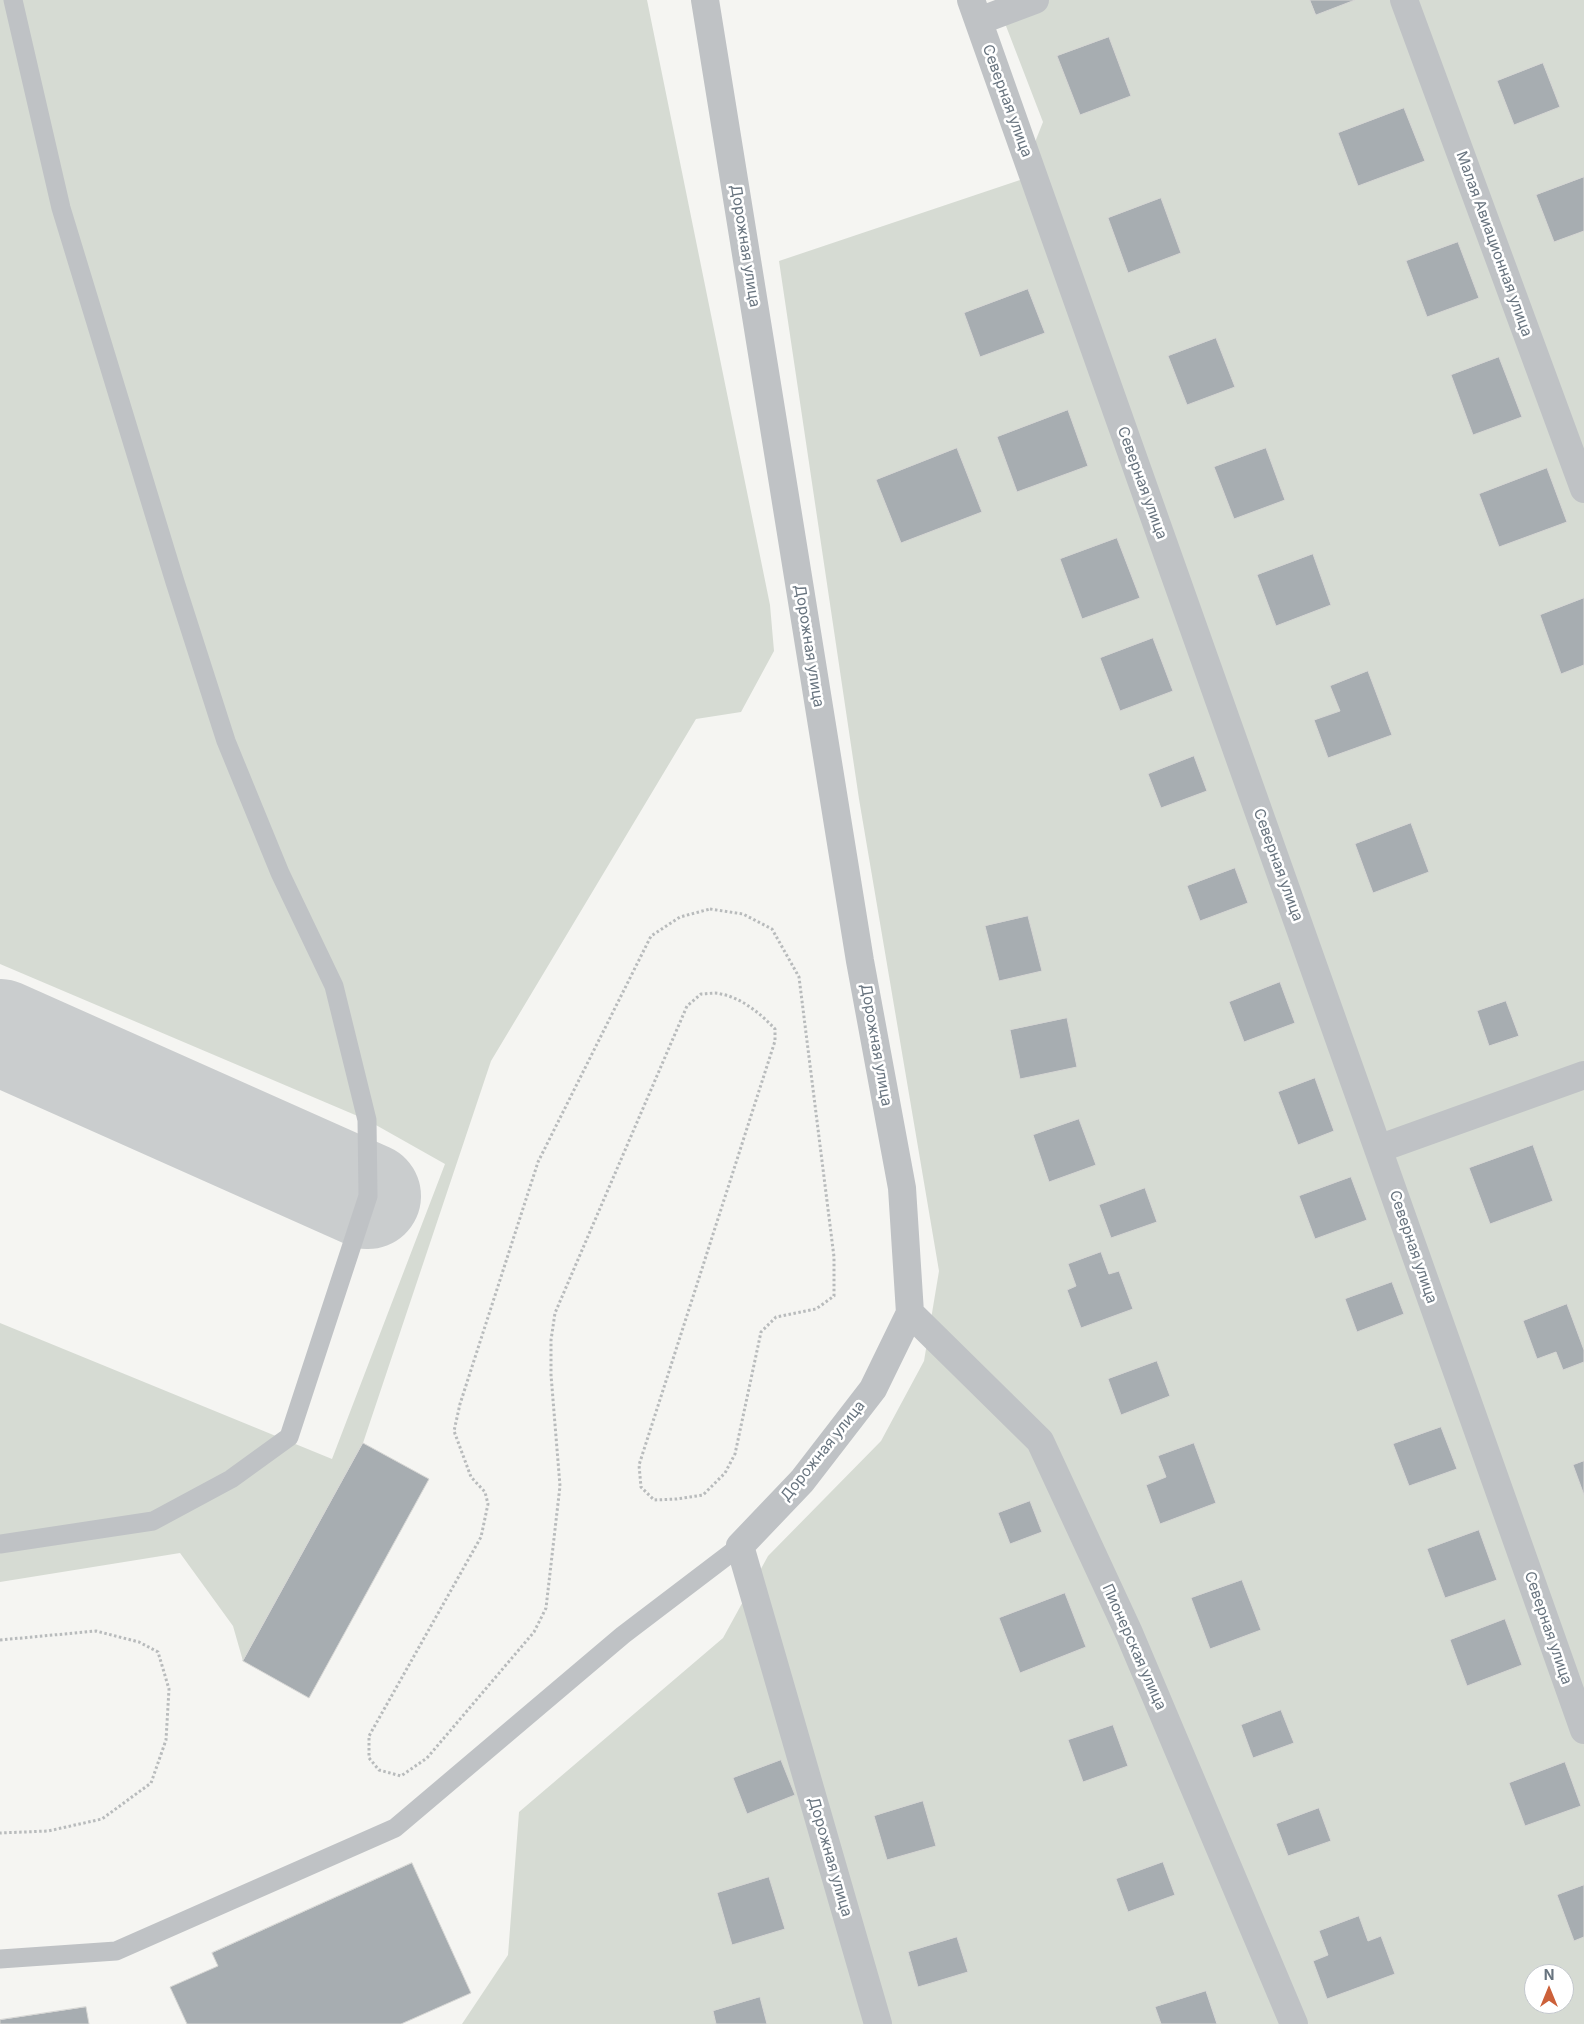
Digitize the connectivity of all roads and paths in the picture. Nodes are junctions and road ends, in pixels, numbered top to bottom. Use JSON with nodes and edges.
{"nodes":[{"id":1,"x":13,"y":0,"type":"edge"},
{"id":2,"x":705,"y":0,"type":"edge"},
{"id":3,"x":1035,"y":0,"type":"edge"},
{"id":4,"x":1404,"y":0,"type":"edge"},
{"id":5,"x":975,"y":11,"type":"edge"},
{"id":6,"x":1584,"y":489,"type":"edge"},
{"id":7,"x":1584,"y":1075,"type":"edge"},
{"id":8,"x":1378,"y":1149,"type":"junction"},
{"id":9,"x":910,"y":1313,"type":"junction"},
{"id":10,"x":481,"y":1537,"type":"joint"},
{"id":11,"x":0,"y":1544,"type":"edge"},
{"id":12,"x":740,"y":1546,"type":"junction"},
{"id":13,"x":0,"y":1640,"type":"edge"},
{"id":14,"x":1584,"y":1730,"type":"edge"},
{"id":15,"x":0,"y":1833,"type":"edge"},
{"id":16,"x":0,"y":1959,"type":"edge"},
{"id":17,"x":878,"y":2024,"type":"edge"},
{"id":18,"x":1294,"y":2024,"type":"edge"}],
"edges":[{"from":1,"to":11,"type":"lane"},
{"from":2,"to":9,"type":"street","name":"Дорожная улица"},
{"from":3,"to":5,"type":"street"},
{"from":4,"to":6,"type":"street","name":"Малая Авиационная улица"},
{"from":5,"to":8,"type":"street","name":"Северная улица"},
{"from":7,"to":8,"type":"street"},
{"from":8,"to":14,"type":"street","name":"Северная улица"},
{"from":9,"to":12,"type":"street","name":"Дорожная улица"},
{"from":9,"to":18,"type":"street","name":"Пионерская улица"},
{"from":10,"to":10,"type":"path"},
{"from":12,"to":16,"type":"lane"},
{"from":12,"to":17,"type":"street","name":"Дорожная улица"},
{"from":13,"to":15,"type":"path"}]}
